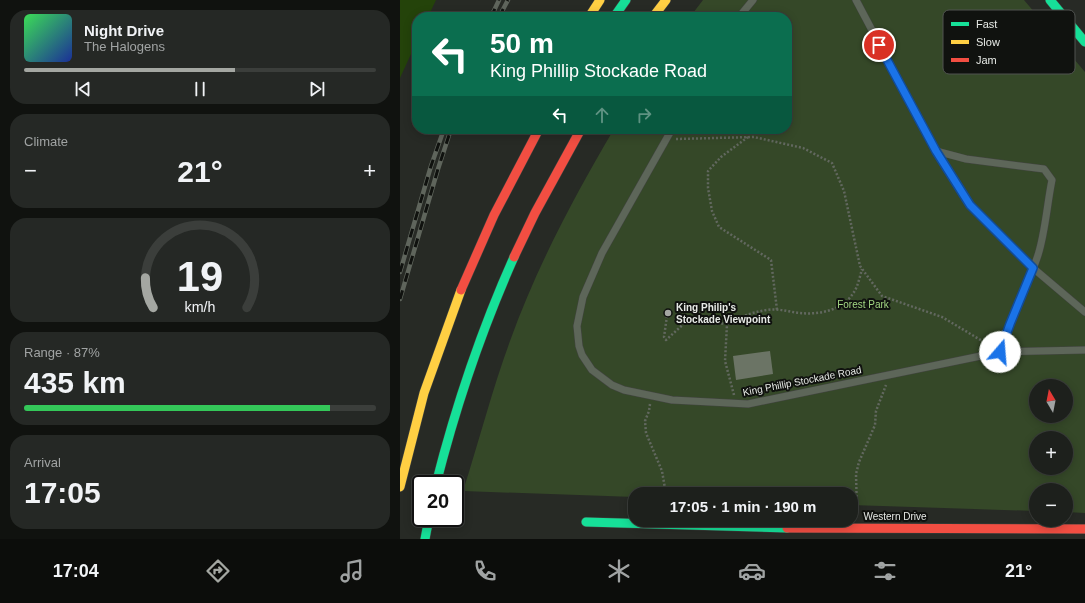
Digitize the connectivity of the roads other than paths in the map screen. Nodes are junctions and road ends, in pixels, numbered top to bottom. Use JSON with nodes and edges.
{"nodes":[{"id":1,"x":600,"y":0,"type":"edge"},
{"id":2,"x":626,"y":0,"type":"edge"},
{"id":3,"x":666,"y":0,"type":"edge"},
{"id":4,"x":753,"y":0,"type":"edge"},
{"id":5,"x":856,"y":0,"type":"edge"},
{"id":6,"x":1050,"y":0,"type":"edge"},
{"id":7,"x":1058,"y":10,"type":"edge"},
{"id":8,"x":592,"y":12,"type":"edge"},
{"id":9,"x":618,"y":12,"type":"edge"},
{"id":10,"x":657,"y":12,"type":"edge"},
{"id":11,"x":743,"y":12,"type":"edge"},
{"id":12,"x":1075,"y":30,"type":"edge"},
{"id":13,"x":1085,"y":42,"type":"edge"},
{"id":14,"x":528,"y":134,"type":"edge"},
{"id":15,"x":536,"y":134,"type":"edge"},
{"id":16,"x":578,"y":134,"type":"edge"},
{"id":17,"x":669,"y":134,"type":"edge"},
{"id":18,"x":936,"y":151,"type":"junction"},
{"id":19,"x":516,"y":170,"type":"junction"},
{"id":20,"x":1033,"y":268,"type":"junction"},
{"id":21,"x":1085,"y":312,"type":"edge"},
{"id":22,"x":1085,"y":350,"type":"edge"},
{"id":23,"x":1000,"y":352,"type":"junction"},
{"id":24,"x":438,"y":475,"type":"edge"},
{"id":25,"x":400,"y":487,"type":"edge"},
{"id":26,"x":586,"y":522,"type":"dead end"},
{"id":27,"x":427,"y":527,"type":"edge"},
{"id":28,"x":1085,"y":529,"type":"edge"},
{"id":29,"x":425,"y":539,"type":"edge"}],
"edges":[{"from":1,"to":8,"type":"main road"},
{"from":2,"to":9,"type":"main road"},
{"from":3,"to":10,"type":"main road"},
{"from":4,"to":11,"type":"lane"},
{"from":5,"to":18,"type":"lane"},
{"from":6,"to":7,"type":"main road"},
{"from":12,"to":13,"type":"main road"},
{"from":14,"to":19,"type":"main road"},
{"from":15,"to":19,"type":"main road"},
{"from":16,"to":24,"type":"main road"},
{"from":17,"to":23,"type":"lane","name":"King Phillip Stockade Road"},
{"from":18,"to":20,"type":"lane"},
{"from":18,"to":20,"type":"lane"},
{"from":19,"to":25,"type":"main road"},
{"from":20,"to":21,"type":"lane"},
{"from":20,"to":23,"type":"lane"},
{"from":22,"to":23,"type":"lane","name":"King Phillip Stockade Road"},
{"from":26,"to":28,"type":"main road","name":"Western Drive"},
{"from":27,"to":29,"type":"main road"}]}
